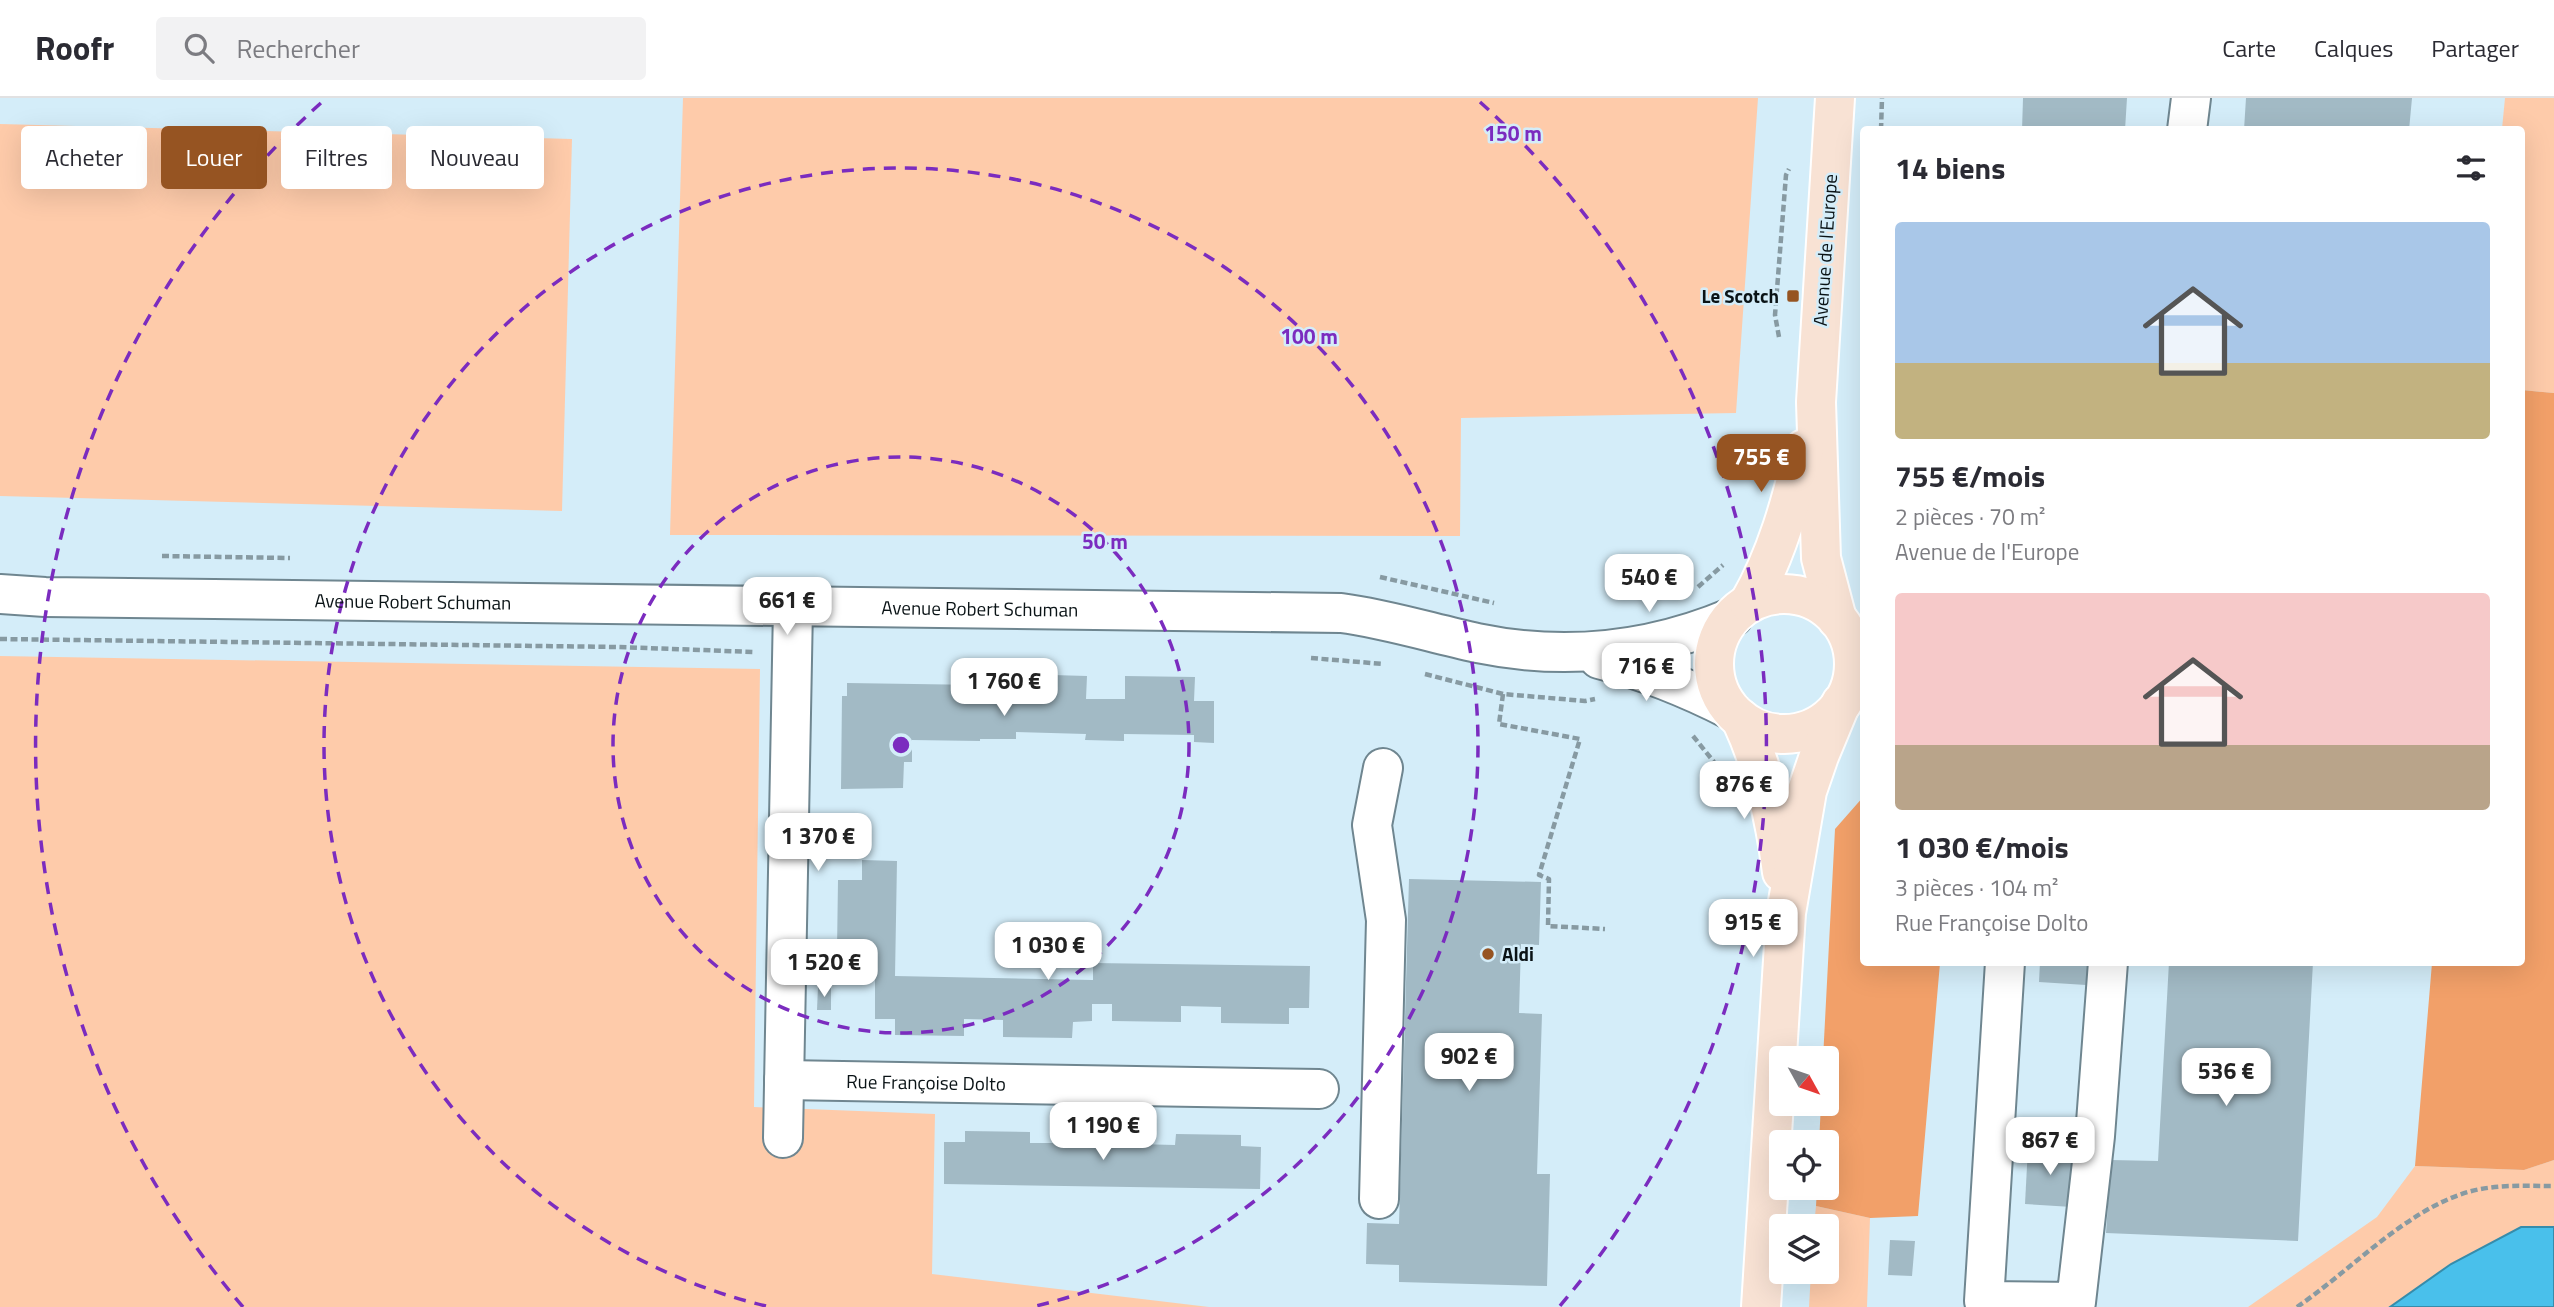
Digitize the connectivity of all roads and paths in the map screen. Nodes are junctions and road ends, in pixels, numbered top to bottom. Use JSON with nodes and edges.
{"nodes":[{"id":1,"x":1835,"y":98,"type":"edge"},
{"id":2,"x":1882,"y":98,"type":"edge"},
{"id":3,"x":2191,"y":98,"type":"edge"},
{"id":4,"x":1881,"y":126,"type":"edge"},
{"id":5,"x":2188,"y":126,"type":"edge"},
{"id":6,"x":1816,"y":402,"type":"junction"},
{"id":7,"x":0,"y":594,"type":"edge"},
{"id":8,"x":793,"y":607,"type":"junction"},
{"id":9,"x":1741,"y":610,"type":"junction"},
{"id":10,"x":1837,"y":619,"type":"junction"},
{"id":11,"x":1577,"y":653,"type":"junction"},
{"id":12,"x":1853,"y":681,"type":"edge"},
{"id":13,"x":1503,"y":694,"type":"dead end"},
{"id":14,"x":1736,"y":714,"type":"junction"},
{"id":15,"x":1383,"y":768,"type":"dead end"},
{"id":16,"x":1786,"y":913,"type":"junction"},
{"id":17,"x":1605,"y":929,"type":"dead end"},
{"id":18,"x":2005,"y":966,"type":"edge"},
{"id":19,"x":2108,"y":966,"type":"edge"},
{"id":20,"x":784,"y":1080,"type":"junction"},
{"id":21,"x":1320,"y":1089,"type":"dead end"},
{"id":22,"x":782,"y":1138,"type":"dead end"},
{"id":23,"x":2554,"y":1186,"type":"edge"},
{"id":24,"x":1379,"y":1199,"type":"dead end"},
{"id":25,"x":1760,"y":1307,"type":"edge"},
{"id":26,"x":2297,"y":1307,"type":"edge"}],
"edges":[{"from":1,"to":6,"type":"main road","name":"Avenue de l'Europe"},
{"from":2,"to":4,"type":"path"},
{"from":3,"to":5,"type":"street"},
{"from":6,"to":9,"type":"main road","name":"Avenue de l'Europe"},
{"from":6,"to":10,"type":"main road","name":"Avenue de l'Europe"},
{"from":7,"to":8,"type":"street","name":"Avenue Robert Schuman"},
{"from":8,"to":11,"type":"street","name":"Avenue Robert Schuman"},
{"from":8,"to":20,"type":"street"},
{"from":9,"to":10,"type":"main road"},
{"from":9,"to":11,"type":"street","name":"Avenue Robert Schuman"},
{"from":9,"to":14,"type":"main road"},
{"from":10,"to":12,"type":"main road"},
{"from":11,"to":14,"type":"street","name":"Avenue Robert Schuman"},
{"from":12,"to":14,"type":"main road"},
{"from":12,"to":16,"type":"main road"},
{"from":13,"to":17,"type":"path"},
{"from":14,"to":16,"type":"main road"},
{"from":15,"to":24,"type":"street"},
{"from":16,"to":25,"type":"main road"},
{"from":18,"to":19,"type":"street"},
{"from":20,"to":21,"type":"street","name":"Rue Françoise Dolto"},
{"from":20,"to":22,"type":"street"},
{"from":23,"to":26,"type":"path"}]}
